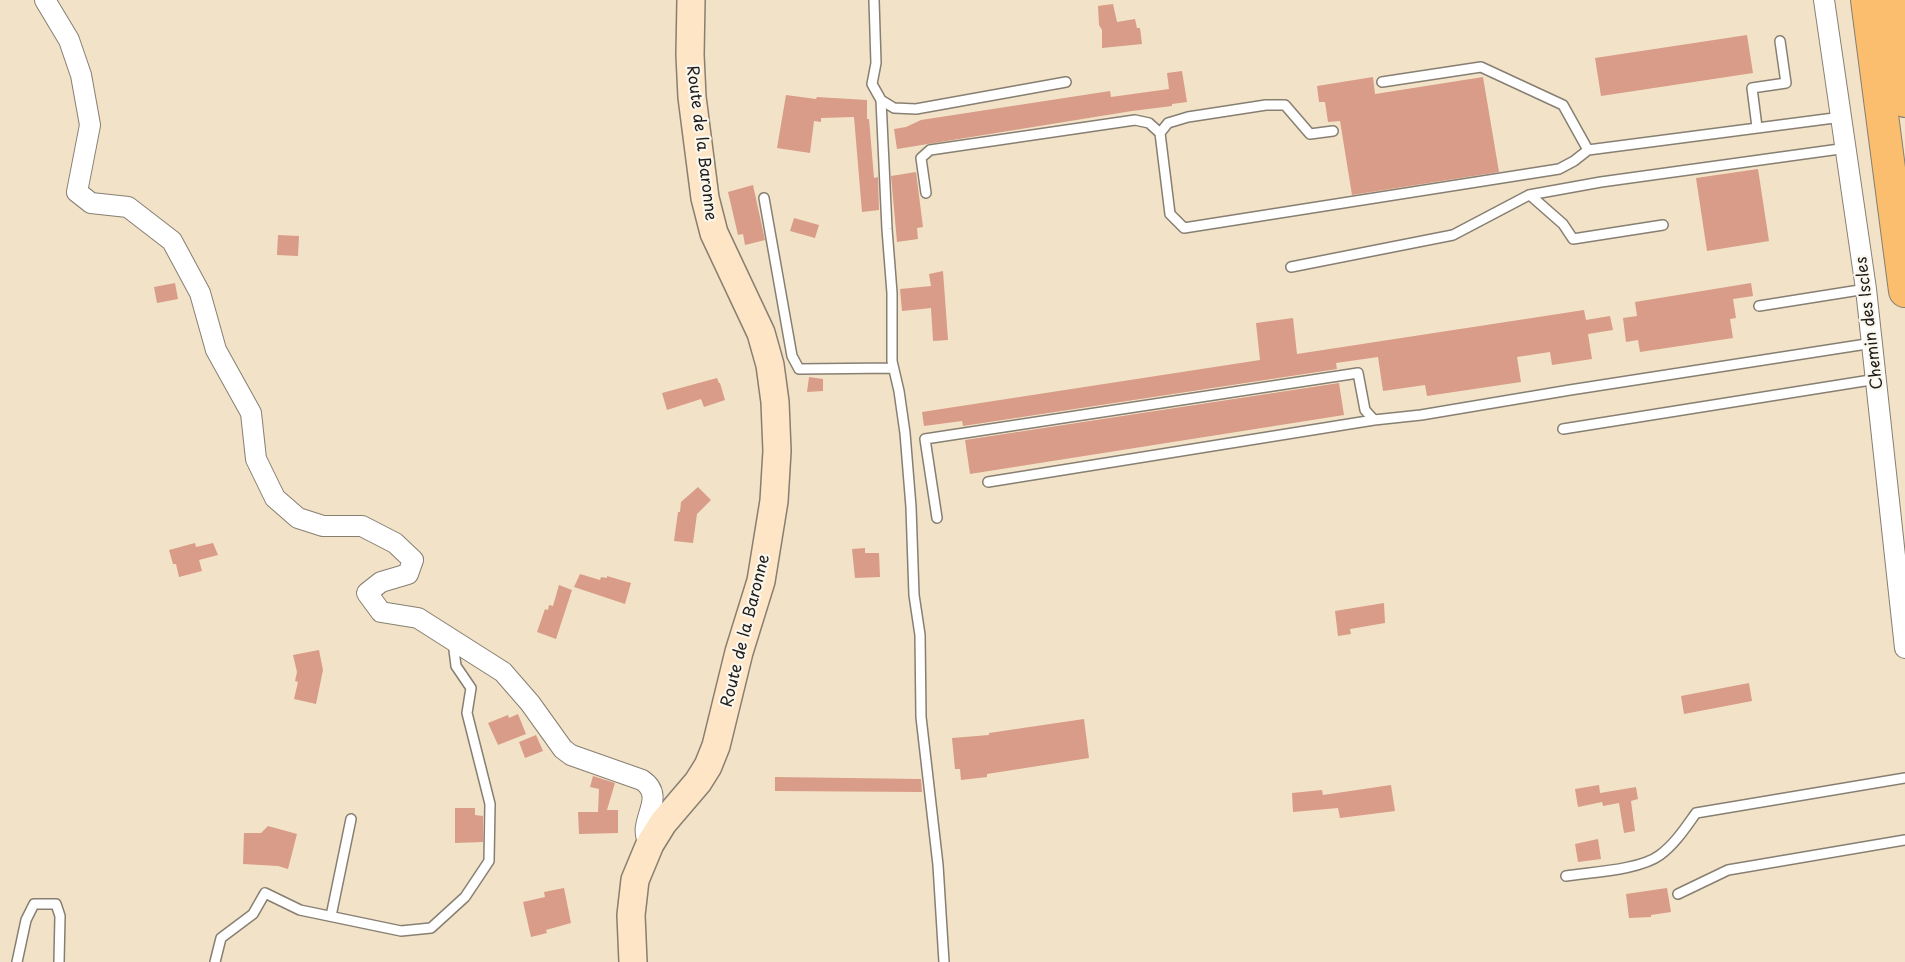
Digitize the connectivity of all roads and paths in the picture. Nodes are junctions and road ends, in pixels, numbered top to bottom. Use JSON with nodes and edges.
{"nodes":[{"id":1,"x":45,"y":0,"type":"edge"},
{"id":2,"x":691,"y":0,"type":"edge"},
{"id":3,"x":874,"y":0,"type":"edge"},
{"id":4,"x":1824,"y":0,"type":"edge"},
{"id":5,"x":1867,"y":0,"type":"edge"},
{"id":6,"x":1891,"y":0,"type":"edge"},
{"id":7,"x":1780,"y":41,"type":"dead end"},
{"id":8,"x":1066,"y":82,"type":"dead end"},
{"id":9,"x":1382,"y":82,"type":"dead end"},
{"id":10,"x":881,"y":100,"type":"junction"},
{"id":11,"x":1905,"y":101,"type":"edge"},
{"id":12,"x":1842,"y":117,"type":"junction"},
{"id":13,"x":1757,"y":127,"type":"junction"},
{"id":14,"x":1333,"y":131,"type":"dead end"},
{"id":15,"x":1160,"y":133,"type":"junction"},
{"id":16,"x":1847,"y":148,"type":"junction"},
{"id":17,"x":1588,"y":150,"type":"junction"},
{"id":18,"x":926,"y":193,"type":"dead end"},
{"id":19,"x":1530,"y":195,"type":"junction"},
{"id":20,"x":764,"y":198,"type":"dead end"},
{"id":21,"x":1664,"y":225,"type":"dead end"},
{"id":22,"x":1291,"y":267,"type":"dead end"},
{"id":23,"x":1866,"y":289,"type":"junction"},
{"id":24,"x":1905,"y":291,"type":"edge"},
{"id":25,"x":1759,"y":306,"type":"dead end"},
{"id":26,"x":1873,"y":343,"type":"junction"},
{"id":27,"x":893,"y":368,"type":"junction"},
{"id":28,"x":1877,"y":379,"type":"junction"},
{"id":29,"x":1374,"y":420,"type":"junction"},
{"id":30,"x":1563,"y":429,"type":"dead end"},
{"id":31,"x":988,"y":482,"type":"dead end"},
{"id":32,"x":937,"y":518,"type":"dead end"},
{"id":33,"x":453,"y":640,"type":"junction"},
{"id":34,"x":1905,"y":648,"type":"edge"},
{"id":35,"x":1905,"y":778,"type":"edge"},
{"id":36,"x":351,"y":819,"type":"dead end"},
{"id":37,"x":1905,"y":840,"type":"edge"},
{"id":38,"x":650,"y":844,"type":"junction"},
{"id":39,"x":1566,"y":876,"type":"dead end"},
{"id":40,"x":1678,"y":894,"type":"dead end"},
{"id":41,"x":332,"y":916,"type":"junction"},
{"id":42,"x":17,"y":962,"type":"edge"},
{"id":43,"x":59,"y":962,"type":"edge"},
{"id":44,"x":215,"y":962,"type":"edge"},
{"id":45,"x":633,"y":962,"type":"edge"},
{"id":46,"x":944,"y":962,"type":"edge"}],
"edges":[{"from":1,"to":33,"type":"street"},
{"from":2,"to":38,"type":"main road","name":"Route de la Baronne"},
{"from":3,"to":10,"type":"lane"},
{"from":4,"to":12,"type":"street","name":"Chemin des Iscles"},
{"from":5,"to":24,"type":"highway"},
{"from":6,"to":11,"type":"highway"},
{"from":7,"to":13,"type":"lane"},
{"from":8,"to":10,"type":"lane"},
{"from":9,"to":17,"type":"lane"},
{"from":10,"to":27,"type":"lane"},
{"from":12,"to":13,"type":"lane"},
{"from":12,"to":16,"type":"street","name":"Chemin des Iscles"},
{"from":13,"to":17,"type":"lane"},
{"from":14,"to":15,"type":"lane"},
{"from":15,"to":17,"type":"lane"},
{"from":15,"to":18,"type":"lane"},
{"from":16,"to":19,"type":"lane"},
{"from":16,"to":23,"type":"street","name":"Chemin des Iscles"},
{"from":19,"to":21,"type":"lane"},
{"from":19,"to":22,"type":"lane"},
{"from":20,"to":27,"type":"lane"},
{"from":23,"to":25,"type":"lane"},
{"from":23,"to":26,"type":"street","name":"Chemin des Iscles"},
{"from":26,"to":28,"type":"street","name":"Chemin des Iscles"},
{"from":26,"to":29,"type":"lane"},
{"from":27,"to":46,"type":"lane"},
{"from":28,"to":30,"type":"lane"},
{"from":28,"to":34,"type":"street","name":"Chemin des Iscles"},
{"from":29,"to":31,"type":"lane"},
{"from":29,"to":32,"type":"lane"},
{"from":33,"to":38,"type":"street"},
{"from":33,"to":41,"type":"lane"},
{"from":35,"to":39,"type":"lane"},
{"from":36,"to":41,"type":"lane"},
{"from":37,"to":40,"type":"lane"},
{"from":38,"to":45,"type":"main road","name":"Route de la Baronne"},
{"from":41,"to":44,"type":"lane"},
{"from":42,"to":43,"type":"lane"}]}
